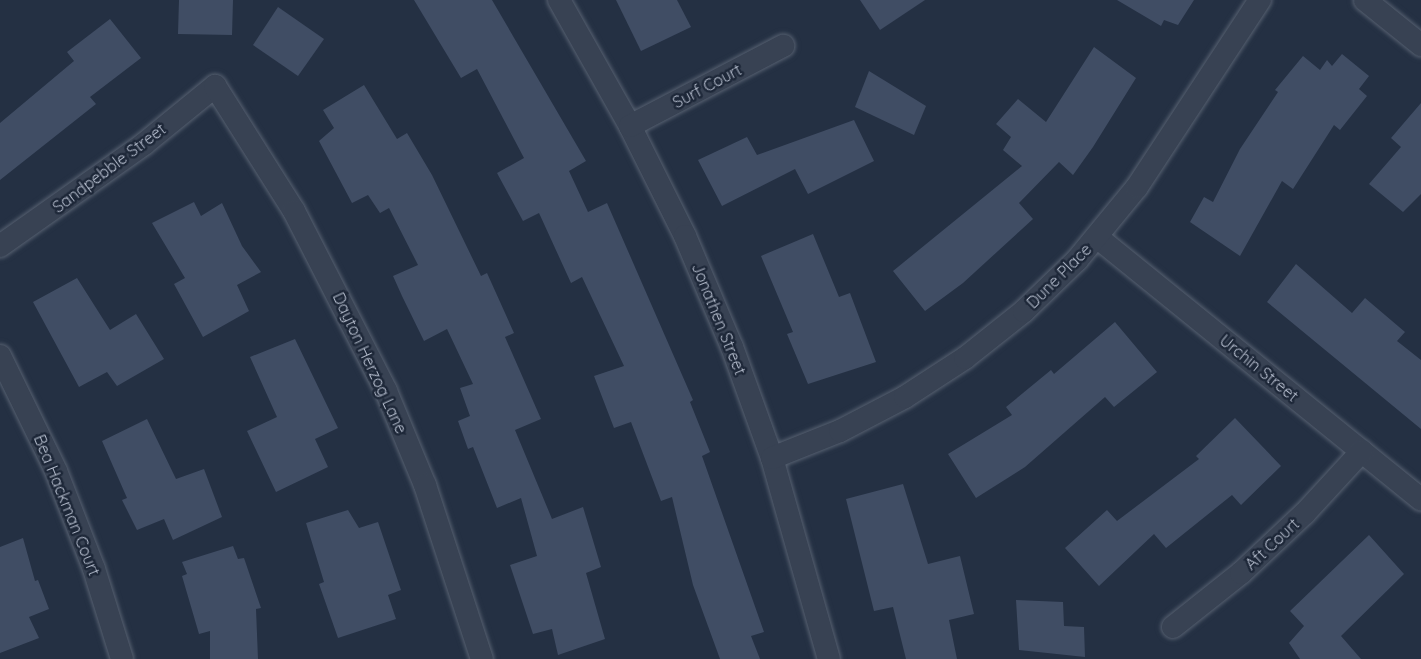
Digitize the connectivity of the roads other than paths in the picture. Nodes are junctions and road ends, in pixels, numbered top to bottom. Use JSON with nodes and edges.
{"nodes":[{"id":1,"x":559,"y":0,"type":"edge"},
{"id":2,"x":1260,"y":0,"type":"edge"},
{"id":3,"x":1365,"y":0,"type":"edge"},
{"id":4,"x":1421,"y":45,"type":"edge"},
{"id":5,"x":783,"y":46,"type":"dead end"},
{"id":6,"x":215,"y":86,"type":"joint"},
{"id":7,"x":630,"y":126,"type":"junction"},
{"id":8,"x":1097,"y":237,"type":"junction"},
{"id":9,"x":0,"y":246,"type":"edge"},
{"id":10,"x":0,"y":356,"type":"edge"},
{"id":11,"x":1362,"y":451,"type":"junction"},
{"id":12,"x":772,"y":458,"type":"junction"},
{"id":13,"x":1421,"y":499,"type":"edge"},
{"id":14,"x":1173,"y":627,"type":"dead end"},
{"id":15,"x":123,"y":659,"type":"edge"},
{"id":16,"x":482,"y":659,"type":"edge"},
{"id":17,"x":829,"y":659,"type":"edge"}],
"edges":[{"from":1,"to":7,"type":"street","name":"Jonathen Street"},
{"from":2,"to":8,"type":"street","name":"Dune Place"},
{"from":3,"to":4,"type":"street"},
{"from":5,"to":7,"type":"street","name":"Surf Court"},
{"from":6,"to":9,"type":"street","name":"Sandpebble Street"},
{"from":6,"to":16,"type":"street","name":"Dayton Herzog Lane"},
{"from":7,"to":12,"type":"street","name":"Jonathen Street"},
{"from":8,"to":11,"type":"street","name":"Urchin Street"},
{"from":8,"to":12,"type":"street","name":"Dune Place"},
{"from":10,"to":15,"type":"street","name":"Bea Hackman Court"},
{"from":11,"to":13,"type":"street","name":"Urchin Street"},
{"from":11,"to":14,"type":"street","name":"Aft Court"},
{"from":12,"to":17,"type":"street","name":"Jonathen Street"}]}
